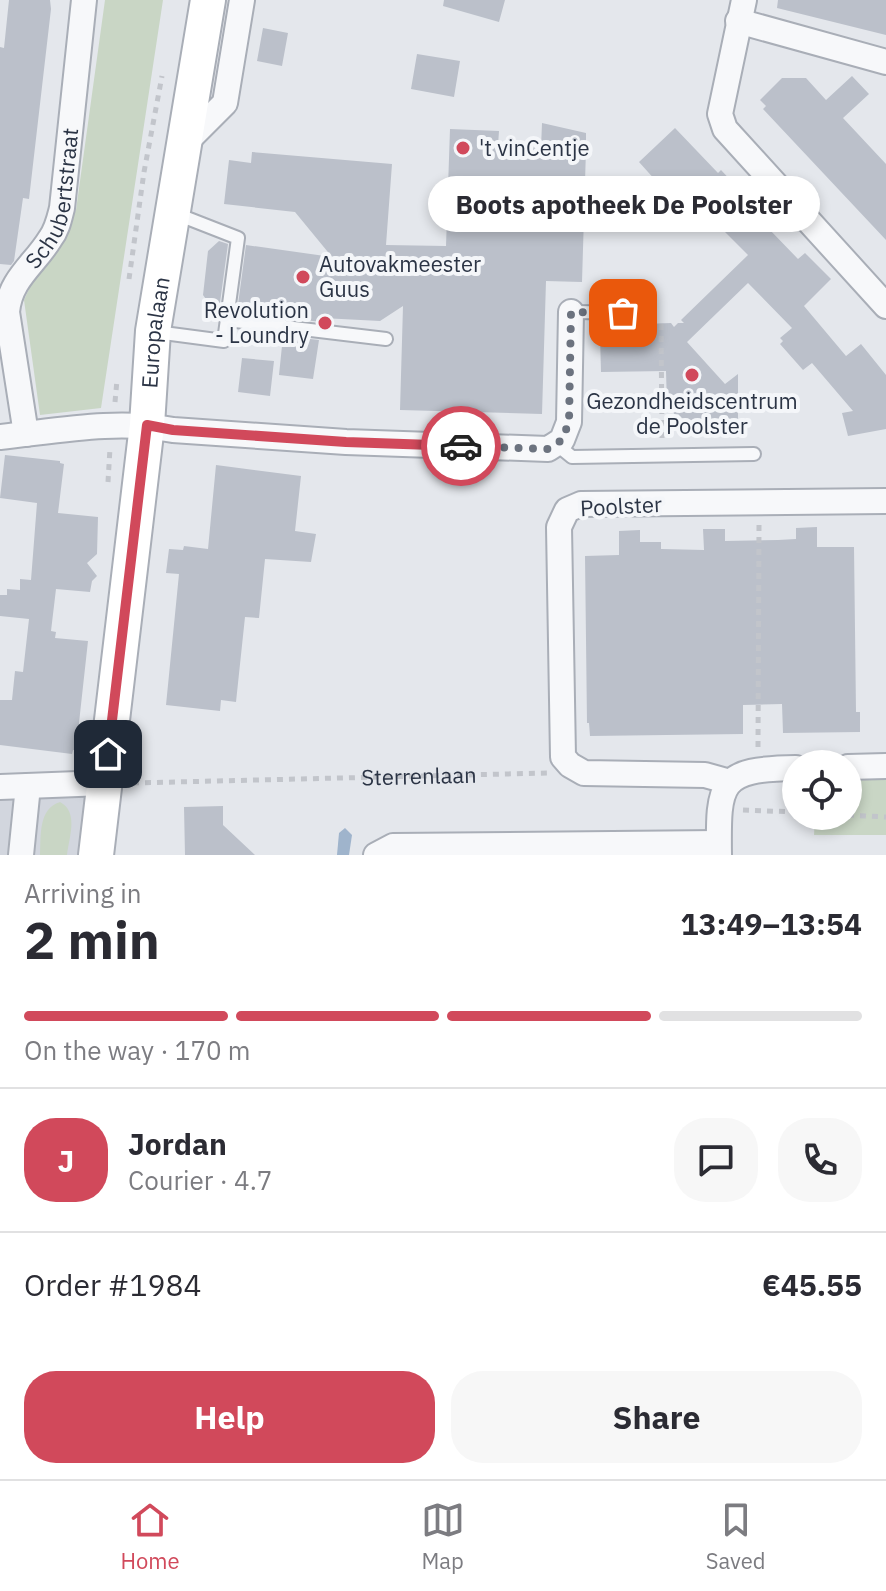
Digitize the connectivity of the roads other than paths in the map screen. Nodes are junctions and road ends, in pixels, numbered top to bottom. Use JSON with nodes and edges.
{"nodes":[{"id":1,"x":84,"y":0,"type":"edge"},
{"id":2,"x":208,"y":0,"type":"edge"},
{"id":3,"x":242,"y":0,"type":"edge"},
{"id":4,"x":741,"y":11,"type":"edge"},
{"id":5,"x":886,"y":62,"type":"edge"},
{"id":6,"x":184,"y":144,"type":"junction"},
{"id":7,"x":174,"y":213,"type":"junction"},
{"id":8,"x":886,"y":306,"type":"edge"},
{"id":9,"x":571,"y":312,"type":"joint"},
{"id":10,"x":649,"y":313,"type":"road end"},
{"id":11,"x":227,"y":320,"type":"junction"},
{"id":12,"x":153,"y":331,"type":"junction"},
{"id":13,"x":386,"y":339,"type":"dead end"},
{"id":14,"x":147,"y":425,"type":"junction"},
{"id":15,"x":26,"y":434,"type":"junction"},
{"id":16,"x":0,"y":437,"type":"edge"},
{"id":17,"x":556,"y":444,"type":"junction"},
{"id":18,"x":754,"y":454,"type":"dead end"},
{"id":19,"x":886,"y":501,"type":"edge"},
{"id":20,"x":886,"y":766,"type":"edge"},
{"id":21,"x":862,"y":767,"type":"edge"},
{"id":22,"x":782,"y":768,"type":"edge"},
{"id":23,"x":730,"y":782,"type":"junction"},
{"id":24,"x":104,"y":783,"type":"junction"},
{"id":25,"x":28,"y":786,"type":"junction"},
{"id":26,"x":0,"y":787,"type":"edge"},
{"id":27,"x":718,"y":849,"type":"edge"},
{"id":28,"x":21,"y":855,"type":"edge"},
{"id":29,"x":96,"y":855,"type":"edge"},
{"id":30,"x":376,"y":855,"type":"edge"}],
"edges":[{"from":1,"to":15,"type":"street","name":"Schubertstraat"},
{"from":2,"to":6,"type":"main road","name":"Europalaan"},
{"from":3,"to":6,"type":"street"},
{"from":4,"to":5,"type":"street"},
{"from":4,"to":8,"type":"street"},
{"from":6,"to":7,"type":"main road","name":"Europalaan"},
{"from":7,"to":11,"type":"lane"},
{"from":7,"to":12,"type":"main road","name":"Europalaan"},
{"from":9,"to":10,"type":"lane"},
{"from":9,"to":17,"type":"street"},
{"from":11,"to":12,"type":"lane"},
{"from":11,"to":13,"type":"lane"},
{"from":12,"to":14,"type":"main road","name":"Europalaan"},
{"from":14,"to":15,"type":"street"},
{"from":14,"to":17,"type":"street"},
{"from":14,"to":24,"type":"main road","name":"Europalaan"},
{"from":15,"to":16,"type":"street"},
{"from":17,"to":18,"type":"lane"},
{"from":19,"to":23,"type":"street","name":"Poolster"},
{"from":20,"to":21,"type":"street"},
{"from":22,"to":23,"type":"street"},
{"from":23,"to":27,"type":"street"},
{"from":24,"to":25,"type":"street"},
{"from":24,"to":29,"type":"main road","name":"Europalaan"},
{"from":25,"to":26,"type":"street"},
{"from":25,"to":28,"type":"street"},
{"from":27,"to":30,"type":"street"}]}
